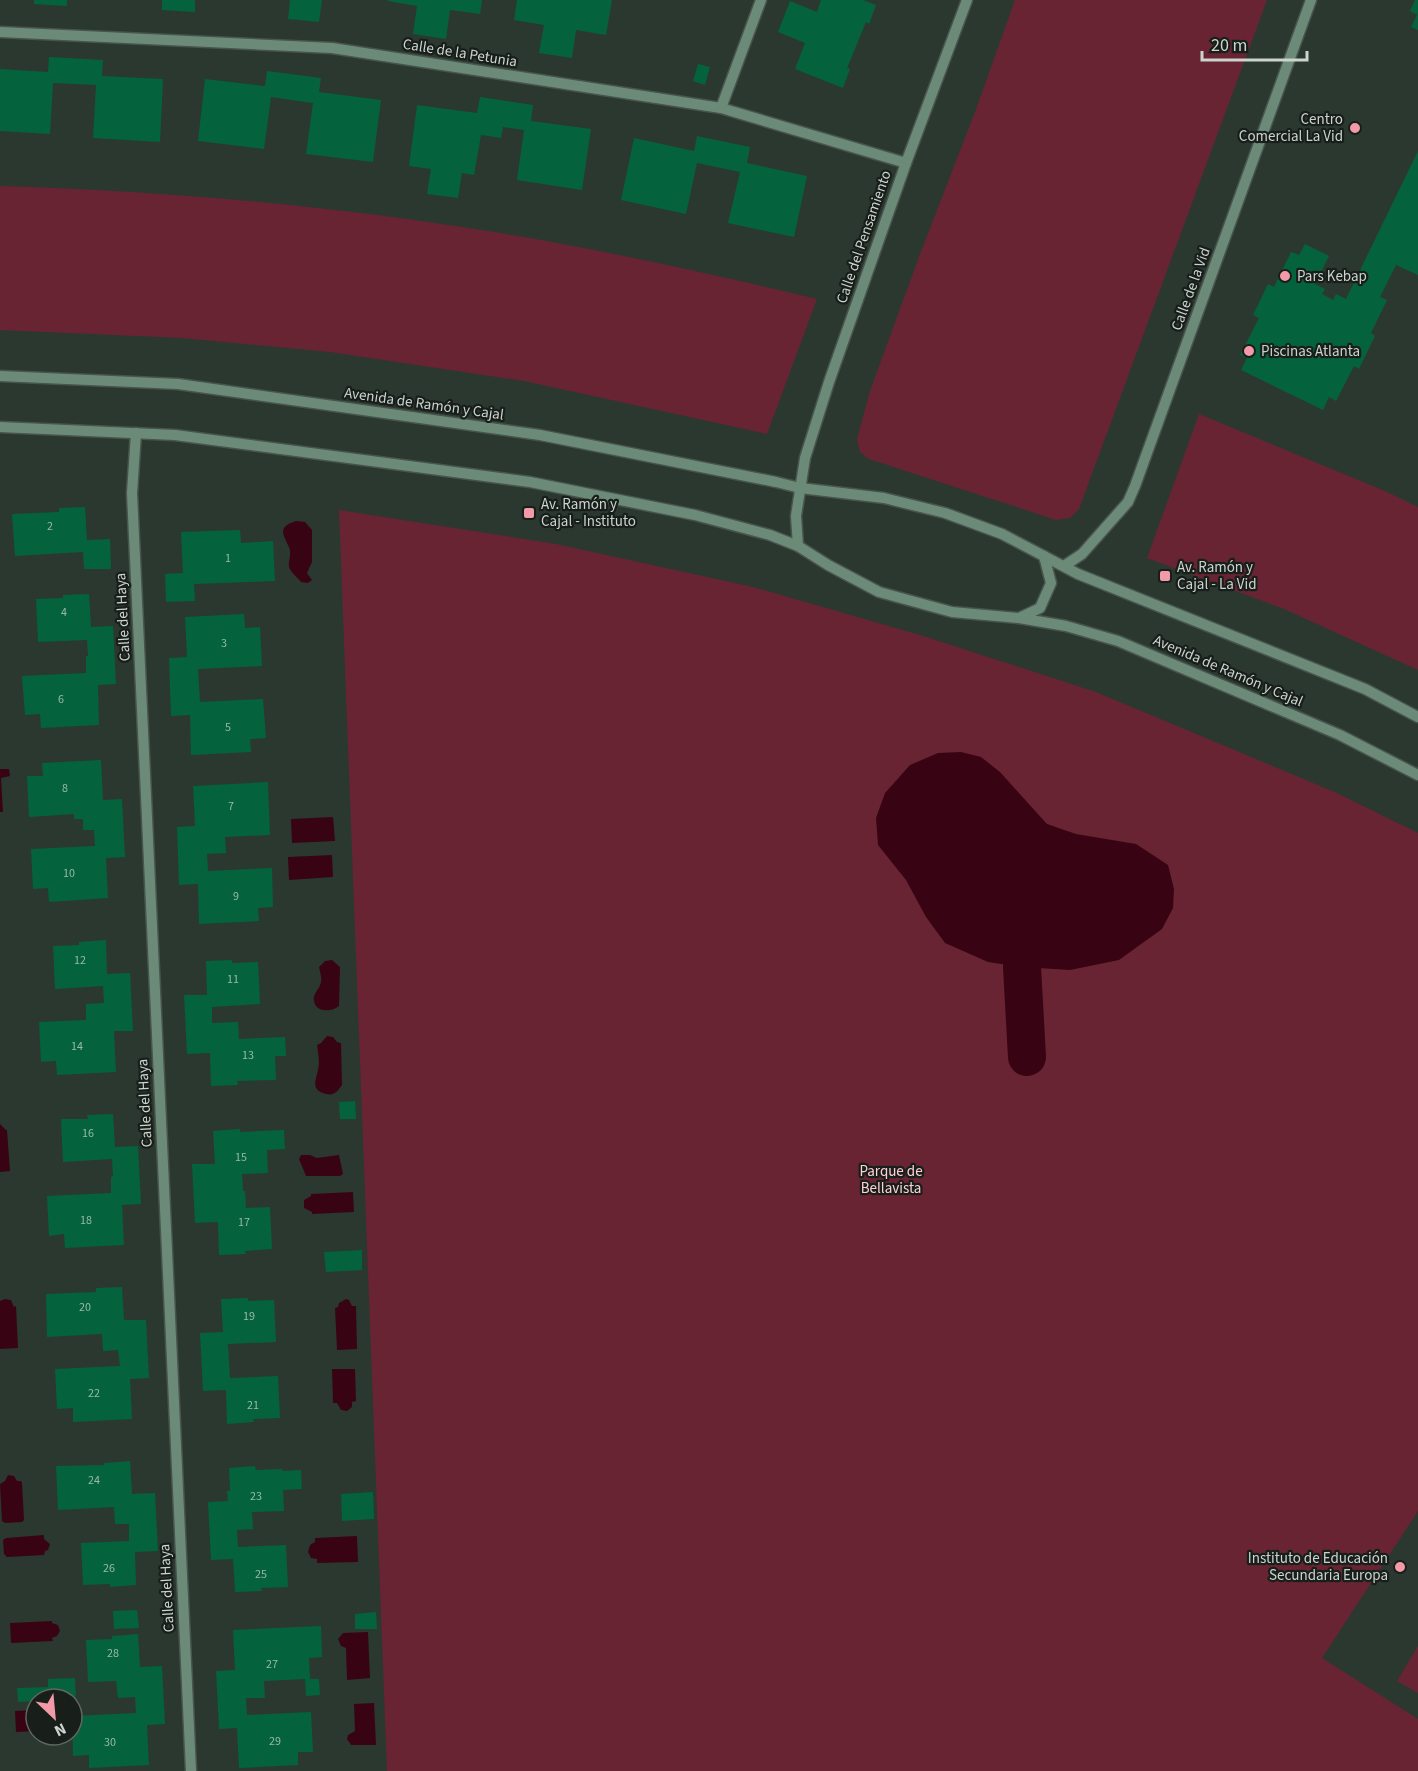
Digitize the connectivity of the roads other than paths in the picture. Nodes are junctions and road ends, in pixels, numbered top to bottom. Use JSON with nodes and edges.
{"nodes":[{"id":1,"x":760,"y":0,"type":"edge"},
{"id":2,"x":968,"y":0,"type":"edge"},
{"id":3,"x":1311,"y":0,"type":"edge"},
{"id":4,"x":0,"y":32,"type":"edge"},
{"id":5,"x":721,"y":108,"type":"junction"},
{"id":6,"x":906,"y":163,"type":"junction"},
{"id":7,"x":0,"y":376,"type":"edge"},
{"id":8,"x":0,"y":427,"type":"edge"},
{"id":9,"x":135,"y":433,"type":"junction"},
{"id":10,"x":800,"y":488,"type":"junction"},
{"id":11,"x":798,"y":546,"type":"junction"},
{"id":12,"x":1044,"y":556,"type":"junction"},
{"id":13,"x":1064,"y":566,"type":"junction"},
{"id":14,"x":1019,"y":618,"type":"junction"},
{"id":15,"x":1418,"y":717,"type":"edge"},
{"id":16,"x":1418,"y":775,"type":"edge"},
{"id":17,"x":191,"y":1771,"type":"edge"}],
"edges":[{"from":1,"to":5,"type":"street"},
{"from":2,"to":6,"type":"street","name":"Calle del Pensamiento"},
{"from":3,"to":13,"type":"street","name":"Calle de la Vid"},
{"from":4,"to":5,"type":"street","name":"Calle de la Petunia"},
{"from":5,"to":6,"type":"street","name":"Calle de la Petunia"},
{"from":6,"to":10,"type":"street","name":"Calle del Pensamiento"},
{"from":7,"to":10,"type":"street","name":"Avenida de Ramón y Cajal"},
{"from":8,"to":9,"type":"street"},
{"from":9,"to":11,"type":"street"},
{"from":9,"to":17,"type":"street","name":"Calle del Haya"},
{"from":10,"to":11,"type":"street","name":"Calle del Pensamiento"},
{"from":10,"to":12,"type":"street","name":"Avenida de Ramón y Cajal"},
{"from":11,"to":14,"type":"street","name":"Avenida de Ramón y Cajal"},
{"from":12,"to":13,"type":"street"},
{"from":12,"to":14,"type":"street"},
{"from":13,"to":15,"type":"street"},
{"from":14,"to":16,"type":"street","name":"Avenida de Ramón y Cajal"}]}
